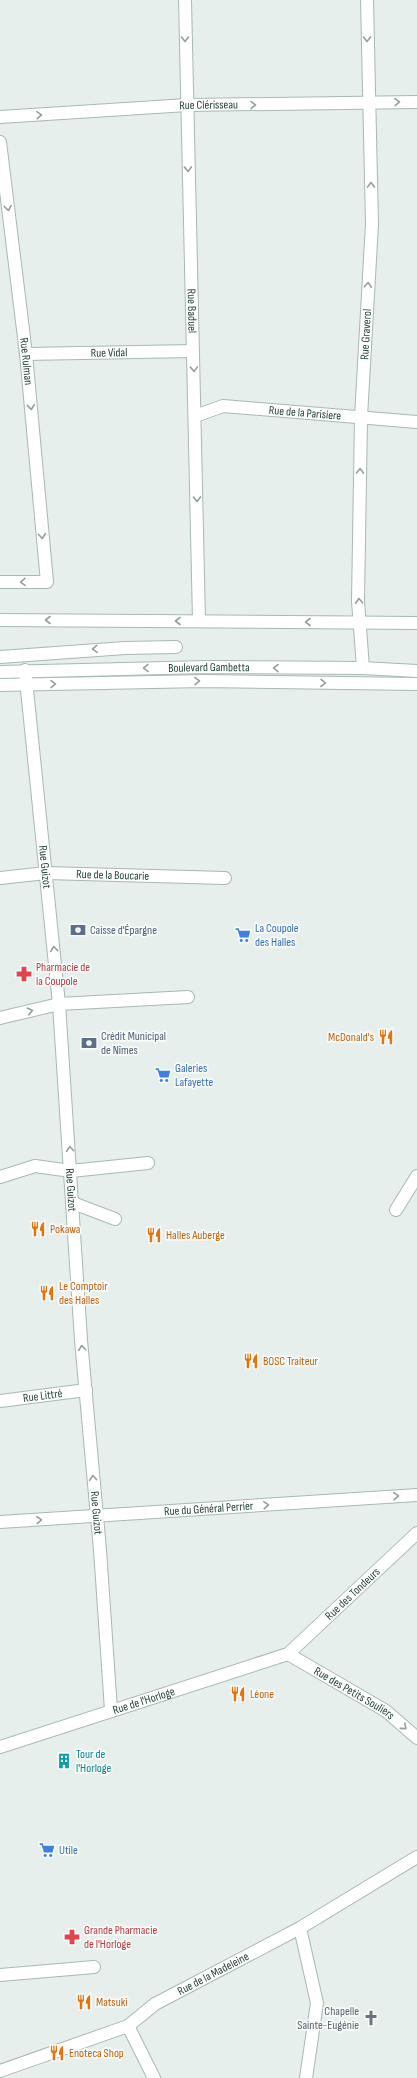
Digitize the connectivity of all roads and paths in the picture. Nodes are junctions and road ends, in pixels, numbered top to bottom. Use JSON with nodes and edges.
{"nodes":[{"id":1,"x":185,"y":0,"type":"edge"},
{"id":2,"x":367,"y":0,"type":"edge"},
{"id":3,"x":417,"y":102,"type":"edge"},
{"id":4,"x":369,"y":104,"type":"junction"},
{"id":5,"x":187,"y":105,"type":"junction"},
{"id":6,"x":0,"y":117,"type":"edge"},
{"id":7,"x":0,"y":142,"type":"edge"},
{"id":8,"x":193,"y":351,"type":"junction"},
{"id":9,"x":26,"y":354,"type":"junction"},
{"id":10,"x":195,"y":416,"type":"junction"},
{"id":11,"x":361,"y":417,"type":"junction"},
{"id":12,"x":417,"y":422,"type":"edge"},
{"id":13,"x":0,"y":582,"type":"edge"},
{"id":14,"x":0,"y":620,"type":"edge"},
{"id":15,"x":200,"y":621,"type":"junction"},
{"id":16,"x":361,"y":622,"type":"junction"},
{"id":17,"x":417,"y":623,"type":"edge"},
{"id":18,"x":176,"y":647,"type":"dead end"},
{"id":19,"x":0,"y":657,"type":"edge"},
{"id":20,"x":363,"y":668,"type":"junction"},
{"id":21,"x":25,"y":670,"type":"junction"},
{"id":22,"x":417,"y":671,"type":"edge"},
{"id":23,"x":0,"y":672,"type":"edge"},
{"id":24,"x":27,"y":684,"type":"junction"},
{"id":25,"x":417,"y":684,"type":"edge"},
{"id":26,"x":0,"y":685,"type":"edge"},
{"id":27,"x":46,"y":874,"type":"junction"},
{"id":28,"x":0,"y":878,"type":"edge"},
{"id":29,"x":225,"y":878,"type":"dead end"},
{"id":30,"x":188,"y":997,"type":"dead end"},
{"id":31,"x":59,"y":1004,"type":"junction"},
{"id":32,"x":0,"y":1018,"type":"edge"},
{"id":33,"x":148,"y":1164,"type":"dead end"},
{"id":34,"x":71,"y":1171,"type":"junction"},
{"id":35,"x":417,"y":1176,"type":"edge"},
{"id":36,"x":0,"y":1177,"type":"edge"},
{"id":37,"x":73,"y":1203,"type":"junction"},
{"id":38,"x":396,"y":1210,"type":"dead end"},
{"id":39,"x":115,"y":1219,"type":"dead end"},
{"id":40,"x":86,"y":1390,"type":"junction"},
{"id":41,"x":0,"y":1401,"type":"edge"},
{"id":42,"x":417,"y":1495,"type":"edge"},
{"id":43,"x":98,"y":1516,"type":"junction"},
{"id":44,"x":0,"y":1522,"type":"edge"},
{"id":45,"x":417,"y":1533,"type":"edge"},
{"id":46,"x":288,"y":1654,"type":"junction"},
{"id":47,"x":111,"y":1710,"type":"junction"},
{"id":48,"x":417,"y":1738,"type":"edge"},
{"id":49,"x":0,"y":1747,"type":"edge"},
{"id":50,"x":417,"y":1857,"type":"edge"},
{"id":51,"x":300,"y":1928,"type":"junction"},
{"id":52,"x":94,"y":1967,"type":"dead end"},
{"id":53,"x":0,"y":1975,"type":"edge"},
{"id":54,"x":128,"y":2026,"type":"junction"},
{"id":55,"x":0,"y":2071,"type":"edge"},
{"id":56,"x":154,"y":2078,"type":"edge"},
{"id":57,"x":306,"y":2078,"type":"edge"}],
"edges":[{"from":1,"to":5,"type":"street","name":"Rue Baduel","one_way":true},
{"from":2,"to":4,"type":"street","name":"Rue Graverol","one_way":true},
{"from":4,"to":3,"type":"street","name":"Rue Clérisseau","one_way":true},
{"from":5,"to":4,"type":"street","name":"Rue Clérisseau","one_way":true},
{"from":11,"to":4,"type":"street","name":"Rue Graverol","one_way":true},
{"from":6,"to":5,"type":"street","name":"Rue Clérisseau","one_way":true},
{"from":5,"to":8,"type":"street","name":"Rue Baduel","one_way":true},
{"from":7,"to":9,"type":"street","name":"Rue Rulman","one_way":true},
{"from":8,"to":9,"type":"street","name":"Rue Vidal"},
{"from":8,"to":10,"type":"street","name":"Rue Baduel","one_way":true},
{"from":9,"to":13,"type":"street","name":"Rue Rulman","one_way":true},
{"from":10,"to":11,"type":"street","name":"Rue de la Parisiere"},
{"from":10,"to":15,"type":"street","name":"Rue Baduel","one_way":true},
{"from":11,"to":12,"type":"street","name":"Rue de la Parisiere"},
{"from":16,"to":11,"type":"street","name":"Rue Graverol","one_way":true},
{"from":15,"to":14,"type":"street","one_way":true},
{"from":16,"to":15,"type":"street","one_way":true},
{"from":16,"to":17,"type":"street"},
{"from":16,"to":20,"type":"street","name":"Rue Graverol"},
{"from":18,"to":19,"type":"street","one_way":true},
{"from":20,"to":21,"type":"street","name":"Boulevard Gambetta","one_way":true},
{"from":20,"to":22,"type":"street","name":"Boulevard Gambetta"},
{"from":21,"to":23,"type":"street","name":"Boulevard Gambetta"},
{"from":21,"to":24,"type":"street","name":"Rue Guizot"},
{"from":24,"to":25,"type":"street","one_way":true},
{"from":24,"to":26,"type":"street"},
{"from":24,"to":27,"type":"street","name":"Rue Guizot"},
{"from":27,"to":28,"type":"street","name":"Rue de la Boucarie"},
{"from":27,"to":29,"type":"street","name":"Rue de la Boucarie"},
{"from":31,"to":27,"type":"street","name":"Rue Guizot","one_way":true},
{"from":30,"to":31,"type":"street"},
{"from":32,"to":31,"type":"street","one_way":true},
{"from":34,"to":31,"type":"street","name":"Rue Guizot","one_way":true},
{"from":33,"to":34,"type":"street"},
{"from":34,"to":36,"type":"street"},
{"from":34,"to":37,"type":"street","name":"Rue Guizot"},
{"from":35,"to":38,"type":"street"},
{"from":37,"to":39,"type":"street"},
{"from":40,"to":37,"type":"street","name":"Rue Guizot","one_way":true},
{"from":40,"to":41,"type":"street","name":"Rue Littré"},
{"from":43,"to":40,"type":"street","name":"Rue Guizot","one_way":true},
{"from":43,"to":42,"type":"street","name":"Rue du Général Perrier","one_way":true},
{"from":44,"to":43,"type":"street","name":"Rue du Général Perrier","one_way":true},
{"from":43,"to":47,"type":"street","name":"Rue Guizot"},
{"from":45,"to":46,"type":"street","name":"Rue des Tondeurs"},
{"from":46,"to":47,"type":"street","name":"Rue de l'Horloge"},
{"from":46,"to":48,"type":"street","name":"Rue des Petits Souliers","one_way":true},
{"from":47,"to":49,"type":"street","name":"Rue de l'Horloge"},
{"from":50,"to":51,"type":"street","name":"Rue de la Madeleine"},
{"from":51,"to":54,"type":"street","name":"Rue de la Madeleine"},
{"from":51,"to":57,"type":"street"},
{"from":52,"to":53,"type":"street"},
{"from":54,"to":55,"type":"street","name":"Rue de la Madeleine"},
{"from":54,"to":56,"type":"street"}]}
